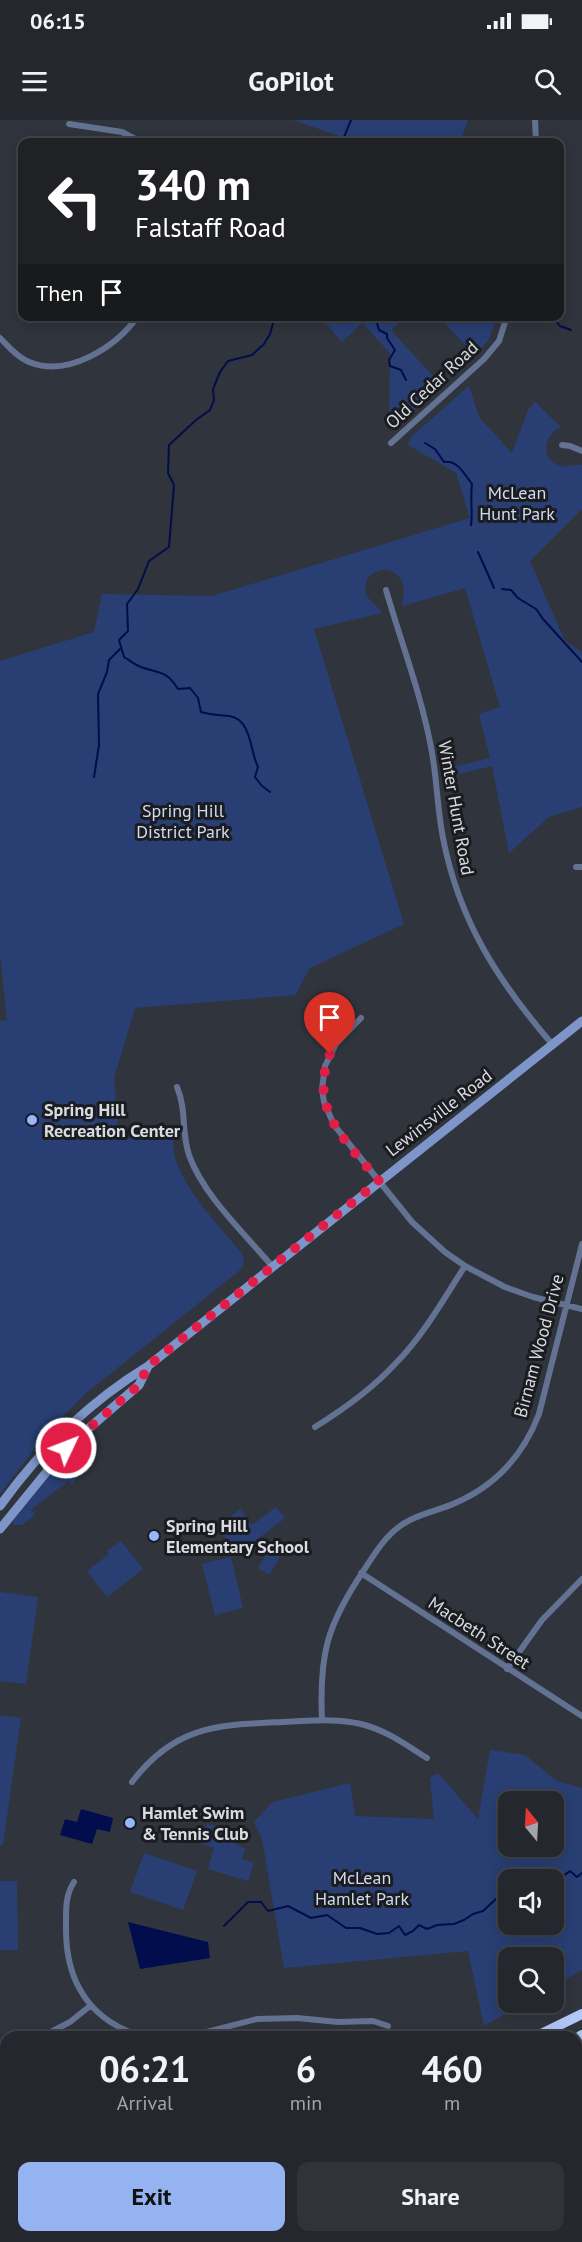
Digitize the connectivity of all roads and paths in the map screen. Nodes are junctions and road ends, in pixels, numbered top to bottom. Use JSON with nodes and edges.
{"nodes":[{"id":1,"x":535,"y":120,"type":"edge"},
{"id":2,"x":69,"y":124,"type":"dead end"},
{"id":3,"x":133,"y":138,"type":"edge"},
{"id":4,"x":536,"y":138,"type":"edge"},
{"id":5,"x":135,"y":321,"type":"edge"},
{"id":6,"x":505,"y":321,"type":"edge"},
{"id":7,"x":0,"y":338,"type":"edge"},
{"id":8,"x":391,"y":443,"type":"dead end"},
{"id":9,"x":562,"y":445,"type":"dead end"},
{"id":10,"x":582,"y":452,"type":"edge"},
{"id":11,"x":386,"y":590,"type":"dead end"},
{"id":12,"x":361,"y":1018,"type":"dead end"},
{"id":13,"x":582,"y":1021,"type":"edge"},
{"id":14,"x":552,"y":1044,"type":"junction"},
{"id":15,"x":177,"y":1087,"type":"dead end"},
{"id":16,"x":379,"y":1181,"type":"junction"},
{"id":17,"x":582,"y":1244,"type":"edge"},
{"id":18,"x":272,"y":1266,"type":"junction"},
{"id":19,"x":465,"y":1266,"type":"junction"},
{"id":20,"x":567,"y":1305,"type":"junction"},
{"id":21,"x":582,"y":1310,"type":"edge"},
{"id":22,"x":148,"y":1366,"type":"junction"},
{"id":23,"x":315,"y":1427,"type":"dead end"},
{"id":24,"x":66,"y":1429,"type":"junction"},
{"id":25,"x":66,"y":1448,"type":"junction"},
{"id":26,"x":3,"y":1502,"type":"edge"},
{"id":27,"x":2,"y":1526,"type":"edge"},
{"id":28,"x":361,"y":1574,"type":"junction"},
{"id":29,"x":582,"y":1579,"type":"edge"},
{"id":30,"x":507,"y":1669,"type":"junction"},
{"id":31,"x":582,"y":1716,"type":"edge"},
{"id":32,"x":322,"y":1720,"type":"junction"},
{"id":33,"x":427,"y":1758,"type":"dead end"},
{"id":34,"x":132,"y":1782,"type":"dead end"},
{"id":35,"x":74,"y":1882,"type":"dead end"},
{"id":36,"x":90,"y":2007,"type":"junction"},
{"id":37,"x":582,"y":2014,"type":"edge"},
{"id":38,"x":388,"y":2026,"type":"dead end"},
{"id":39,"x":53,"y":2031,"type":"edge"},
{"id":40,"x":128,"y":2031,"type":"edge"},
{"id":41,"x":210,"y":2031,"type":"edge"},
{"id":42,"x":547,"y":2031,"type":"edge"}],
"edges":[{"from":1,"to":4,"type":"street"},
{"from":2,"to":3,"type":"street"},
{"from":5,"to":7,"type":"street"},
{"from":6,"to":8,"type":"street","name":"Old Cedar Road"},
{"from":9,"to":10,"type":"street"},
{"from":11,"to":14,"type":"street","name":"Winter Hunt Road"},
{"from":12,"to":16,"type":"street"},
{"from":13,"to":14,"type":"main road","name":"Lewinsville Road"},
{"from":14,"to":16,"type":"main road","name":"Lewinsville Road"},
{"from":15,"to":18,"type":"street"},
{"from":16,"to":18,"type":"main road","name":"Lewinsville Road"},
{"from":16,"to":19,"type":"street"},
{"from":17,"to":20,"type":"street","name":"Birnam Wood Drive"},
{"from":18,"to":22,"type":"main road","name":"Lewinsville Road"},
{"from":19,"to":20,"type":"street"},
{"from":19,"to":23,"type":"street"},
{"from":20,"to":21,"type":"street"},
{"from":20,"to":28,"type":"street","name":"Birnam Wood Drive"},
{"from":22,"to":24,"type":"main road","name":"Lewinsville Road"},
{"from":22,"to":25,"type":"main road","name":"Lewinsville Road"},
{"from":24,"to":25,"type":"main road"},
{"from":24,"to":26,"type":"main road","name":"Lewinsville Road"},
{"from":25,"to":27,"type":"main road","name":"Lewinsville Road"},
{"from":26,"to":27,"type":"main road"},
{"from":28,"to":30,"type":"street","name":"Macbeth Street"},
{"from":28,"to":32,"type":"street","name":"Birnam Wood Drive"},
{"from":29,"to":30,"type":"street"},
{"from":30,"to":31,"type":"street","name":"Macbeth Street"},
{"from":32,"to":33,"type":"street"},
{"from":32,"to":34,"type":"street"},
{"from":35,"to":36,"type":"street"},
{"from":36,"to":39,"type":"street"},
{"from":36,"to":40,"type":"street"},
{"from":37,"to":42,"type":"highway"},
{"from":38,"to":41,"type":"street"}]}
